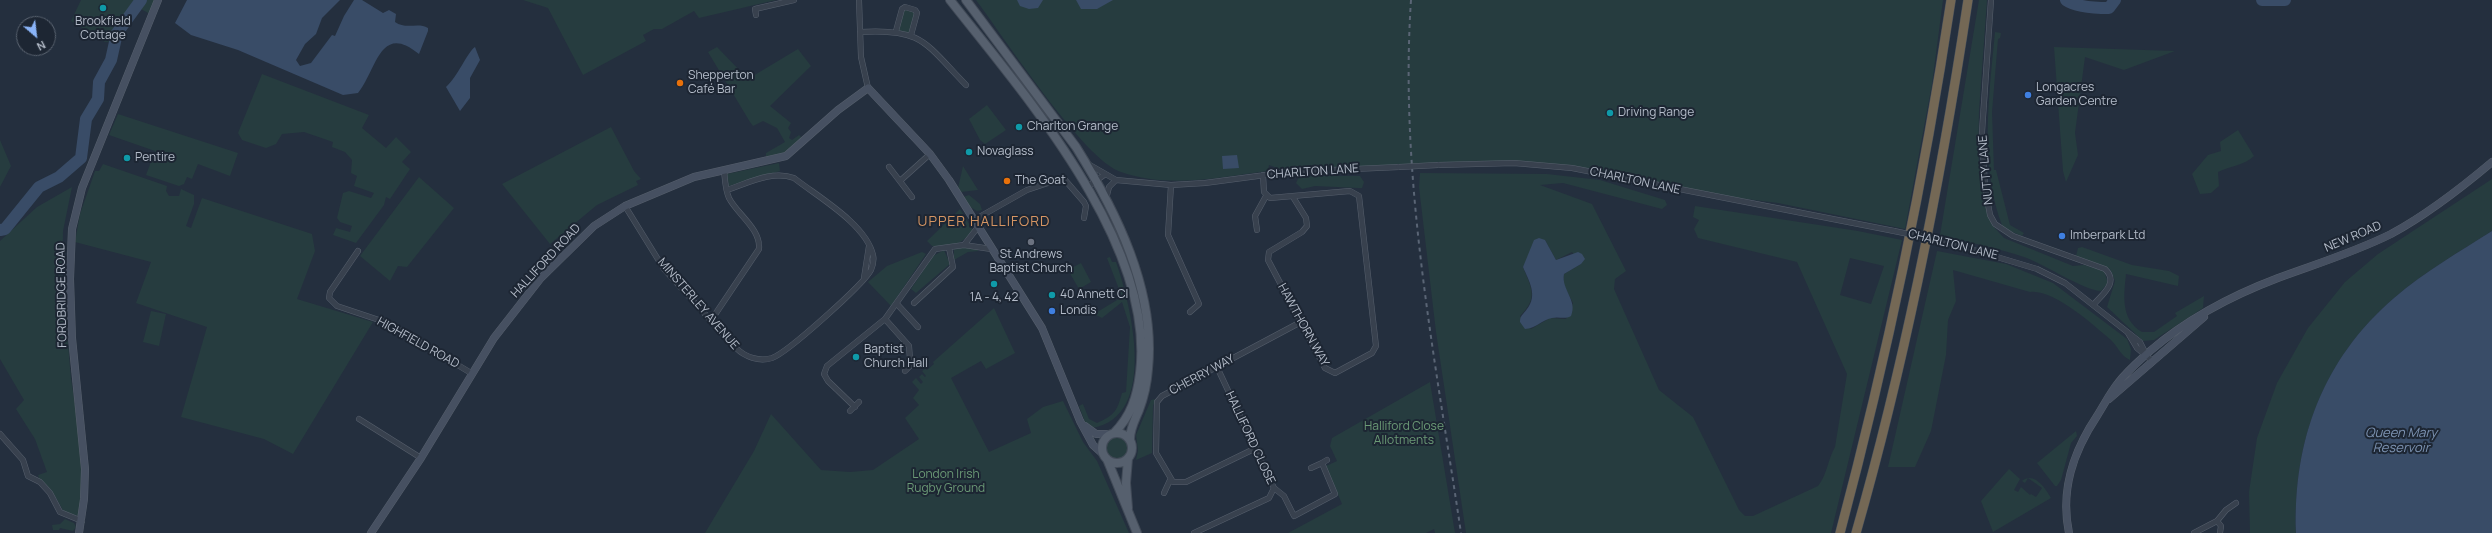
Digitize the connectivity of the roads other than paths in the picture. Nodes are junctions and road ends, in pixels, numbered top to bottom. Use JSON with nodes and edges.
{"nodes":[{"id":1,"x":158,"y":0,"type":"edge"},
{"id":2,"x":794,"y":0,"type":"edge"},
{"id":3,"x":859,"y":0,"type":"edge"},
{"id":4,"x":950,"y":0,"type":"edge"},
{"id":5,"x":966,"y":0,"type":"edge"},
{"id":6,"x":1951,"y":0,"type":"edge"},
{"id":7,"x":1968,"y":0,"type":"edge"},
{"id":8,"x":1991,"y":0,"type":"edge"},
{"id":9,"x":756,"y":15,"type":"dead end"},
{"id":10,"x":896,"y":31,"type":"junction"},
{"id":11,"x":860,"y":32,"type":"junction"},
{"id":12,"x":911,"y":35,"type":"junction"},
{"id":13,"x":966,"y":85,"type":"dead end"},
{"id":14,"x":868,"y":88,"type":"junction"},
{"id":15,"x":930,"y":154,"type":"junction"},
{"id":16,"x":2492,"y":162,"type":"edge"},
{"id":17,"x":1087,"y":164,"type":"junction"},
{"id":18,"x":888,"y":167,"type":"dead end"},
{"id":19,"x":724,"y":170,"type":"junction"},
{"id":20,"x":1104,"y":175,"type":"junction"},
{"id":21,"x":1263,"y":175,"type":"junction"},
{"id":22,"x":1116,"y":180,"type":"junction"},
{"id":23,"x":900,"y":181,"type":"junction"},
{"id":24,"x":1095,"y":181,"type":"junction"},
{"id":25,"x":1171,"y":185,"type":"junction"},
{"id":26,"x":726,"y":190,"type":"junction"},
{"id":27,"x":1092,"y":196,"type":"junction"},
{"id":28,"x":1266,"y":196,"type":"junction"},
{"id":29,"x":912,"y":197,"type":"dead end"},
{"id":30,"x":1293,"y":197,"type":"junction"},
{"id":31,"x":1106,"y":202,"type":"junction"},
{"id":32,"x":625,"y":206,"type":"junction"},
{"id":33,"x":1084,"y":218,"type":"dead end"},
{"id":34,"x":976,"y":224,"type":"junction"},
{"id":35,"x":1257,"y":230,"type":"dead end"},
{"id":36,"x":964,"y":245,"type":"junction"},
{"id":37,"x":949,"y":248,"type":"junction"},
{"id":38,"x":991,"y":249,"type":"junction"},
{"id":39,"x":358,"y":251,"type":"dead end"},
{"id":40,"x":914,"y":303,"type":"dead end"},
{"id":41,"x":897,"y":304,"type":"junction"},
{"id":42,"x":2094,"y":304,"type":"junction"},
{"id":43,"x":1190,"y":312,"type":"dead end"},
{"id":44,"x":712,"y":319,"type":"junction"},
{"id":45,"x":885,"y":319,"type":"junction"},
{"id":46,"x":1300,"y":323,"type":"junction"},
{"id":47,"x":918,"y":327,"type":"dead end"},
{"id":48,"x":2149,"y":357,"type":"junction"},
{"id":49,"x":1217,"y":367,"type":"junction"},
{"id":50,"x":905,"y":371,"type":"dead end"},
{"id":51,"x":472,"y":373,"type":"junction"},
{"id":52,"x":860,"y":402,"type":"dead end"},
{"id":53,"x":855,"y":407,"type":"junction"},
{"id":54,"x":850,"y":411,"type":"dead end"},
{"id":55,"x":359,"y":419,"type":"dead end"},
{"id":56,"x":1080,"y":421,"type":"junction"},
{"id":57,"x":1112,"y":433,"type":"junction"},
{"id":58,"x":0,"y":434,"type":"edge"},
{"id":59,"x":1130,"y":439,"type":"junction"},
{"id":60,"x":1256,"y":448,"type":"junction"},
{"id":61,"x":1105,"y":457,"type":"junction"},
{"id":62,"x":421,"y":458,"type":"junction"},
{"id":63,"x":1128,"y":459,"type":"junction"},
{"id":64,"x":1328,"y":460,"type":"dead end"},
{"id":65,"x":1322,"y":464,"type":"junction"},
{"id":66,"x":1311,"y":468,"type":"dead end"},
{"id":67,"x":1170,"y":480,"type":"junction"},
{"id":68,"x":1274,"y":488,"type":"junction"},
{"id":69,"x":1164,"y":492,"type":"dead end"},
{"id":70,"x":2236,"y":503,"type":"dead end"},
{"id":71,"x":1128,"y":510,"type":"junction"},
{"id":72,"x":82,"y":521,"type":"junction"},
{"id":73,"x":2217,"y":521,"type":"junction"},
{"id":74,"x":79,"y":533,"type":"edge"},
{"id":75,"x":371,"y":533,"type":"edge"},
{"id":76,"x":1137,"y":533,"type":"edge"},
{"id":77,"x":1194,"y":533,"type":"edge"},
{"id":78,"x":1840,"y":533,"type":"edge"},
{"id":79,"x":1856,"y":533,"type":"edge"},
{"id":80,"x":2069,"y":533,"type":"edge"},
{"id":81,"x":2194,"y":533,"type":"edge"},
{"id":82,"x":2220,"y":533,"type":"edge"}],
"edges":[{"from":1,"to":72,"type":"street","name":"FORDBRIDGE ROAD"},
{"from":2,"to":9,"type":"street"},
{"from":3,"to":11,"type":"street"},
{"from":4,"to":27,"type":"main road"},
{"from":5,"to":17,"type":"main road"},
{"from":6,"to":78,"type":"highway"},
{"from":7,"to":79,"type":"highway"},
{"from":8,"to":42,"type":"street","name":"NUTTY LANE"},
{"from":10,"to":11,"type":"street"},
{"from":10,"to":12,"type":"street"},
{"from":10,"to":12,"type":"street"},
{"from":11,"to":14,"type":"street"},
{"from":12,"to":13,"type":"street"},
{"from":14,"to":15,"type":"street"},
{"from":14,"to":19,"type":"street","name":"HALLIFORD ROAD"},
{"from":15,"to":23,"type":"street"},
{"from":15,"to":34,"type":"street"},
{"from":16,"to":48,"type":"street","name":"NEW ROAD"},
{"from":17,"to":20,"type":"street","name":"CHARLTON LANE"},
{"from":17,"to":24,"type":"main road"},
{"from":18,"to":23,"type":"street"},
{"from":19,"to":26,"type":"street"},
{"from":19,"to":32,"type":"street","name":"HALLIFORD ROAD"},
{"from":20,"to":22,"type":"street","name":"CHARLTON LANE"},
{"from":20,"to":24,"type":"street"},
{"from":21,"to":25,"type":"street","name":"CHARLTON LANE"},
{"from":21,"to":28,"type":"street"},
{"from":21,"to":42,"type":"street","name":"CHARLTON LANE","bridge":true},
{"from":22,"to":25,"type":"street","name":"CHARLTON LANE"},
{"from":22,"to":31,"type":"street"},
{"from":23,"to":29,"type":"street"},
{"from":24,"to":27,"type":"street"},
{"from":24,"to":31,"type":"main road"},
{"from":25,"to":43,"type":"street"},
{"from":26,"to":44,"type":"street"},
{"from":26,"to":44,"type":"street","name":"MINSTERLEY AVENUE"},
{"from":27,"to":57,"type":"main road"},
{"from":28,"to":30,"type":"street","name":"HAWTHORN WAY"},
{"from":28,"to":35,"type":"street"},
{"from":30,"to":46,"type":"street","name":"HAWTHORN WAY"},
{"from":30,"to":46,"type":"street","name":"HAWTHORN WAY"},
{"from":31,"to":59,"type":"main road"},
{"from":32,"to":44,"type":"street","name":"MINSTERLEY AVENUE"},
{"from":32,"to":51,"type":"street","name":"HALLIFORD ROAD"},
{"from":33,"to":34,"type":"street"},
{"from":34,"to":36,"type":"street"},
{"from":34,"to":38,"type":"street"},
{"from":36,"to":37,"type":"street"},
{"from":36,"to":38,"type":"street"},
{"from":37,"to":40,"type":"street"},
{"from":37,"to":41,"type":"street"},
{"from":38,"to":56,"type":"street"},
{"from":39,"to":51,"type":"street","name":"HIGHFIELD ROAD"},
{"from":41,"to":45,"type":"street"},
{"from":41,"to":47,"type":"street"},
{"from":42,"to":48,"type":"street","name":"CHARLTON LANE"},
{"from":45,"to":50,"type":"street"},
{"from":45,"to":53,"type":"street"},
{"from":46,"to":49,"type":"street","name":"CHERRY WAY"},
{"from":48,"to":80,"type":"street","name":"NEW ROAD"},
{"from":49,"to":60,"type":"street","name":"HALLIFORD CLOSE"},
{"from":49,"to":67,"type":"street","name":"CHERRY WAY"},
{"from":51,"to":62,"type":"street","name":"HALLIFORD ROAD"},
{"from":52,"to":53,"type":"street"},
{"from":53,"to":54,"type":"street"},
{"from":55,"to":62,"type":"street"},
{"from":56,"to":57,"type":"street"},
{"from":56,"to":61,"type":"street"},
{"from":57,"to":59,"type":"main road"},
{"from":57,"to":61,"type":"main road"},
{"from":58,"to":72,"type":"street"},
{"from":59,"to":63,"type":"main road"},
{"from":60,"to":67,"type":"street"},
{"from":60,"to":68,"type":"street","name":"HALLIFORD CLOSE"},
{"from":61,"to":63,"type":"main road"},
{"from":61,"to":71,"type":"main road"},
{"from":62,"to":75,"type":"street","name":"HALLIFORD ROAD"},
{"from":63,"to":71,"type":"main road"},
{"from":64,"to":65,"type":"street"},
{"from":65,"to":66,"type":"street"},
{"from":65,"to":68,"type":"street"},
{"from":67,"to":69,"type":"street"},
{"from":68,"to":77,"type":"street","name":"HALLIFORD CLOSE"},
{"from":70,"to":73,"type":"street"},
{"from":71,"to":76,"type":"main road"},
{"from":72,"to":74,"type":"street","name":"FORDBRIDGE ROAD"},
{"from":73,"to":81,"type":"street"},
{"from":73,"to":82,"type":"street"}]}
